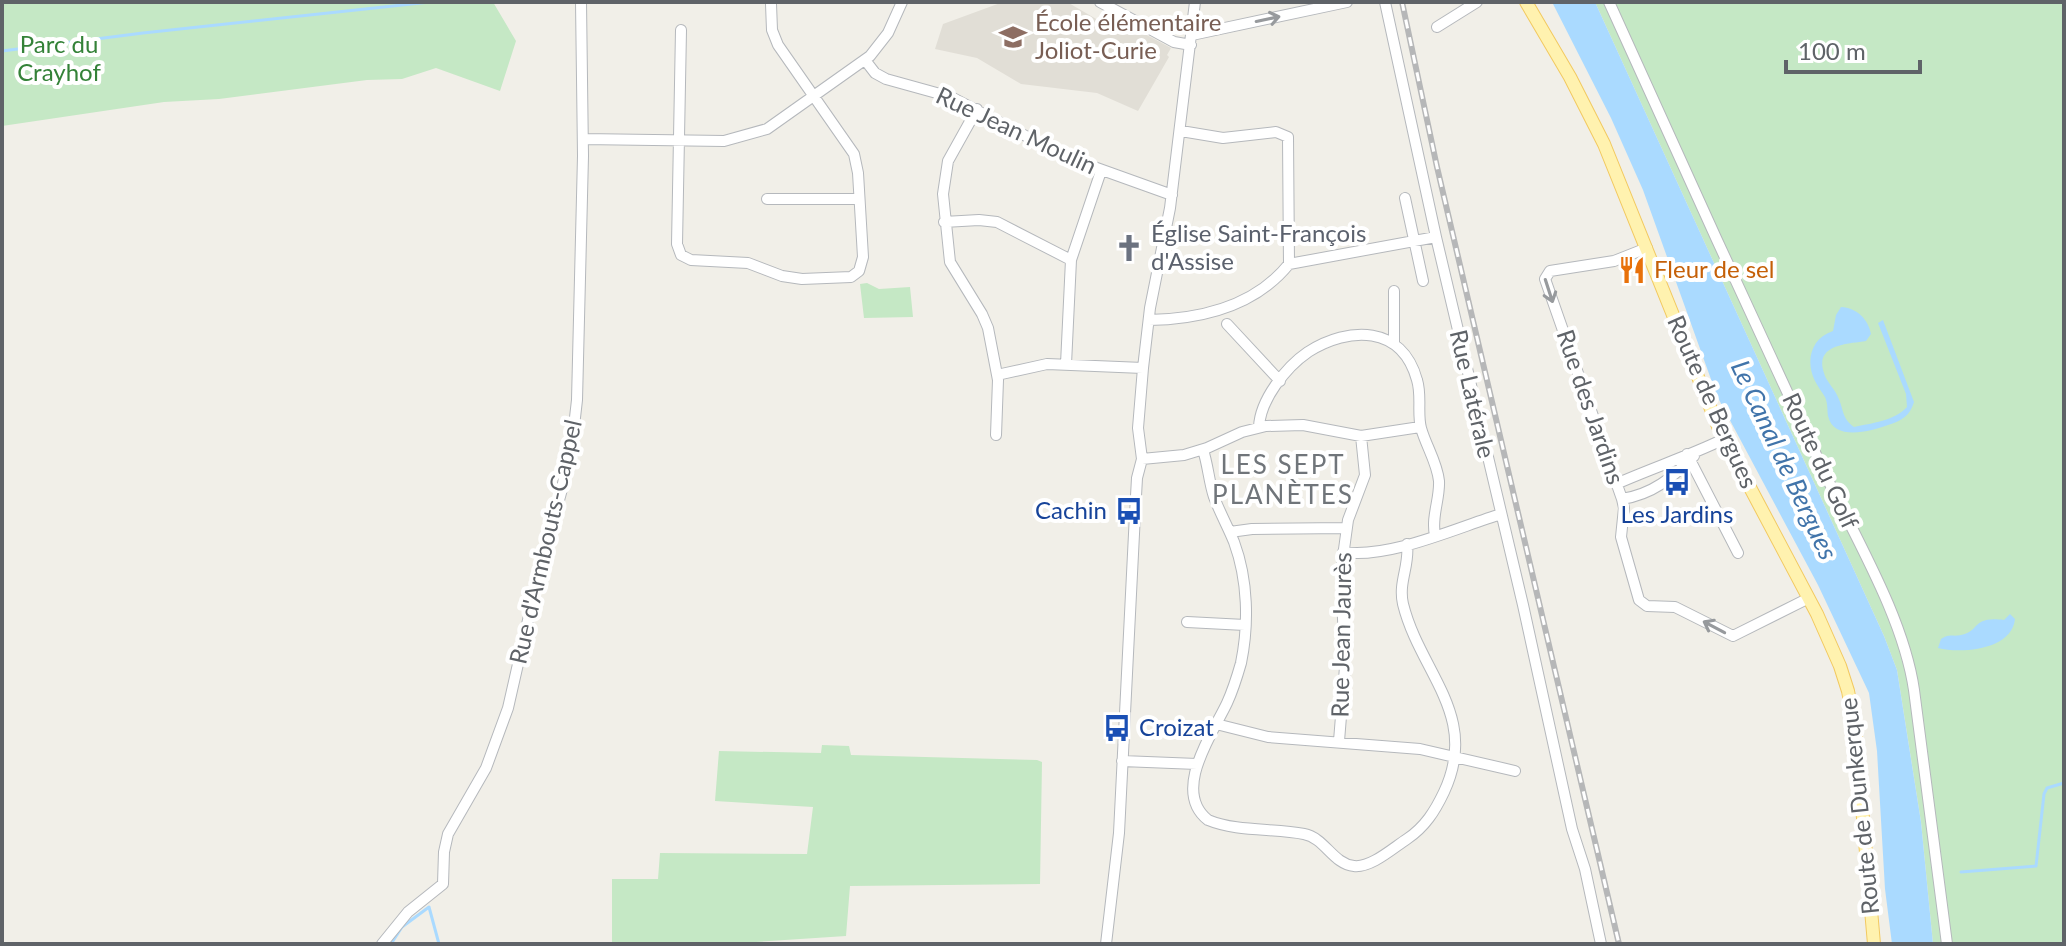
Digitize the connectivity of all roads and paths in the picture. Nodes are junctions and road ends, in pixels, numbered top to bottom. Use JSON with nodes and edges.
{"nodes":[{"id":1,"x":581,"y":2,"type":"edge"},
{"id":2,"x":902,"y":2,"type":"edge"},
{"id":3,"x":1100,"y":2,"type":"edge"},
{"id":4,"x":1195,"y":2,"type":"edge"},
{"id":5,"x":1347,"y":2,"type":"edge"},
{"id":6,"x":1385,"y":2,"type":"edge"},
{"id":7,"x":1477,"y":2,"type":"edge"},
{"id":8,"x":1526,"y":2,"type":"edge"},
{"id":9,"x":1609,"y":2,"type":"edge"},
{"id":10,"x":771,"y":4,"type":"dead end"},
{"id":11,"x":1437,"y":27,"type":"dead end"},
{"id":12,"x":681,"y":30,"type":"dead end"},
{"id":13,"x":1191,"y":40,"type":"junction"},
{"id":14,"x":865,"y":60,"type":"junction"},
{"id":15,"x":815,"y":97,"type":"junction"},
{"id":16,"x":977,"y":109,"type":"junction"},
{"id":17,"x":1181,"y":131,"type":"junction"},
{"id":18,"x":583,"y":139,"type":"junction"},
{"id":19,"x":679,"y":141,"type":"junction"},
{"id":20,"x":1101,"y":171,"type":"junction"},
{"id":21,"x":1172,"y":195,"type":"junction"},
{"id":22,"x":1405,"y":198,"type":"dead end"},
{"id":23,"x":767,"y":199,"type":"dead end"},
{"id":24,"x":859,"y":199,"type":"junction"},
{"id":25,"x":944,"y":222,"type":"junction"},
{"id":26,"x":1436,"y":237,"type":"junction"},
{"id":27,"x":1414,"y":241,"type":"junction"},
{"id":28,"x":1647,"y":248,"type":"junction"},
{"id":29,"x":1071,"y":260,"type":"junction"},
{"id":30,"x":1289,"y":264,"type":"junction"},
{"id":31,"x":1423,"y":281,"type":"dead end"},
{"id":32,"x":1394,"y":291,"type":"dead end"},
{"id":33,"x":1149,"y":320,"type":"junction"},
{"id":34,"x":1227,"y":324,"type":"dead end"},
{"id":35,"x":1394,"y":344,"type":"junction"},
{"id":36,"x":1066,"y":364,"type":"junction"},
{"id":37,"x":1143,"y":368,"type":"junction"},
{"id":38,"x":997,"y":375,"type":"junction"},
{"id":39,"x":1280,"y":381,"type":"junction"},
{"id":40,"x":1259,"y":427,"type":"junction"},
{"id":41,"x":1420,"y":427,"type":"junction"},
{"id":42,"x":996,"y":435,"type":"dead end"},
{"id":43,"x":1361,"y":436,"type":"junction"},
{"id":44,"x":1724,"y":439,"type":"junction"},
{"id":45,"x":1203,"y":450,"type":"junction"},
{"id":46,"x":1692,"y":455,"type":"junction"},
{"id":47,"x":1142,"y":459,"type":"junction"},
{"id":48,"x":1616,"y":484,"type":"junction"},
{"id":49,"x":1622,"y":499,"type":"junction"},
{"id":50,"x":1501,"y":514,"type":"junction"},
{"id":51,"x":1346,"y":528,"type":"junction"},
{"id":52,"x":1230,"y":532,"type":"junction"},
{"id":53,"x":1435,"y":535,"type":"junction"},
{"id":54,"x":1407,"y":544,"type":"junction"},
{"id":55,"x":1343,"y":552,"type":"junction"},
{"id":56,"x":1738,"y":553,"type":"dead end"},
{"id":57,"x":1809,"y":598,"type":"junction"},
{"id":58,"x":1187,"y":622,"type":"dead end"},
{"id":59,"x":1245,"y":625,"type":"junction"},
{"id":60,"x":1823,"y":625,"type":"joint"},
{"id":61,"x":1216,"y":724,"type":"junction"},
{"id":62,"x":1339,"y":741,"type":"junction"},
{"id":63,"x":1454,"y":755,"type":"junction"},
{"id":64,"x":1122,"y":761,"type":"junction"},
{"id":65,"x":1197,"y":764,"type":"junction"},
{"id":66,"x":1515,"y":771,"type":"dead end"},
{"id":67,"x":382,"y":944,"type":"edge"},
{"id":68,"x":1106,"y":944,"type":"edge"},
{"id":69,"x":1601,"y":944,"type":"edge"},
{"id":70,"x":1874,"y":944,"type":"edge"},
{"id":71,"x":1947,"y":944,"type":"edge"}],
"edges":[{"from":1,"to":18,"type":"street","name":"Rue d'Armbouts-Cappel"},
{"from":2,"to":14,"type":"street"},
{"from":3,"to":13,"type":"street"},
{"from":4,"to":13,"type":"street"},
{"from":13,"to":5,"type":"street","one_way":true},
{"from":6,"to":26,"type":"street","name":"Rue Latérale"},
{"from":7,"to":11,"type":"street"},
{"from":8,"to":28,"type":"main road","name":"Route de Bergues"},
{"from":9,"to":71,"type":"street","name":"Route du Golf"},
{"from":10,"to":15,"type":"street"},
{"from":12,"to":19,"type":"street"},
{"from":13,"to":17,"type":"street"},
{"from":14,"to":15,"type":"street"},
{"from":14,"to":16,"type":"street","name":"Rue Jean Moulin"},
{"from":15,"to":19,"type":"street"},
{"from":15,"to":24,"type":"street"},
{"from":16,"to":20,"type":"street","name":"Rue Jean Moulin"},
{"from":16,"to":25,"type":"street"},
{"from":17,"to":21,"type":"street"},
{"from":17,"to":30,"type":"street"},
{"from":18,"to":19,"type":"street"},
{"from":18,"to":67,"type":"street","name":"Rue d'Armbouts-Cappel"},
{"from":19,"to":24,"type":"street"},
{"from":20,"to":21,"type":"street","name":"Rue Jean Moulin"},
{"from":20,"to":29,"type":"street"},
{"from":21,"to":33,"type":"street"},
{"from":22,"to":27,"type":"street"},
{"from":23,"to":24,"type":"street"},
{"from":25,"to":29,"type":"street"},
{"from":25,"to":38,"type":"street"},
{"from":26,"to":27,"type":"street"},
{"from":26,"to":50,"type":"street","name":"Rue Latérale"},
{"from":27,"to":30,"type":"street"},
{"from":27,"to":31,"type":"street"},
{"from":28,"to":44,"type":"main road","name":"Route de Bergues"},
{"from":28,"to":48,"type":"street","name":"Rue des Jardins","one_way":true},
{"from":29,"to":36,"type":"street"},
{"from":30,"to":33,"type":"street"},
{"from":32,"to":35,"type":"street"},
{"from":33,"to":37,"type":"street"},
{"from":34,"to":39,"type":"street"},
{"from":35,"to":39,"type":"street"},
{"from":35,"to":41,"type":"street"},
{"from":36,"to":37,"type":"street"},
{"from":36,"to":38,"type":"street"},
{"from":37,"to":47,"type":"street"},
{"from":38,"to":42,"type":"street"},
{"from":39,"to":40,"type":"street"},
{"from":40,"to":43,"type":"street"},
{"from":40,"to":45,"type":"street"},
{"from":41,"to":43,"type":"street"},
{"from":41,"to":53,"type":"street"},
{"from":43,"to":51,"type":"street","name":"Rue Jean Jaurès"},
{"from":44,"to":46,"type":"street"},
{"from":44,"to":57,"type":"main road","name":"Route de Bergues"},
{"from":45,"to":47,"type":"street"},
{"from":45,"to":52,"type":"street"},
{"from":46,"to":48,"type":"street"},
{"from":46,"to":49,"type":"street"},
{"from":46,"to":56,"type":"street"},
{"from":47,"to":64,"type":"street"},
{"from":48,"to":49,"type":"street","name":"Rue des Jardins"},
{"from":57,"to":49,"type":"street","name":"Rue des Jardins","one_way":true},
{"from":50,"to":53,"type":"street"},
{"from":50,"to":69,"type":"street","name":"Rue Latérale"},
{"from":51,"to":52,"type":"street"},
{"from":51,"to":55,"type":"street","name":"Rue Jean Jaurès"},
{"from":52,"to":59,"type":"street"},
{"from":53,"to":54,"type":"street"},
{"from":54,"to":55,"type":"street"},
{"from":54,"to":63,"type":"street"},
{"from":55,"to":62,"type":"street","name":"Rue Jean Jaurès"},
{"from":57,"to":60,"type":"main road","name":"Route de Bergues"},
{"from":58,"to":59,"type":"street"},
{"from":59,"to":61,"type":"street"},
{"from":60,"to":70,"type":"main road","name":"Route de Dunkerque"},
{"from":61,"to":62,"type":"street"},
{"from":61,"to":65,"type":"street"},
{"from":62,"to":63,"type":"street"},
{"from":63,"to":65,"type":"street"},
{"from":63,"to":66,"type":"street"},
{"from":64,"to":65,"type":"street"},
{"from":64,"to":68,"type":"street"}]}
